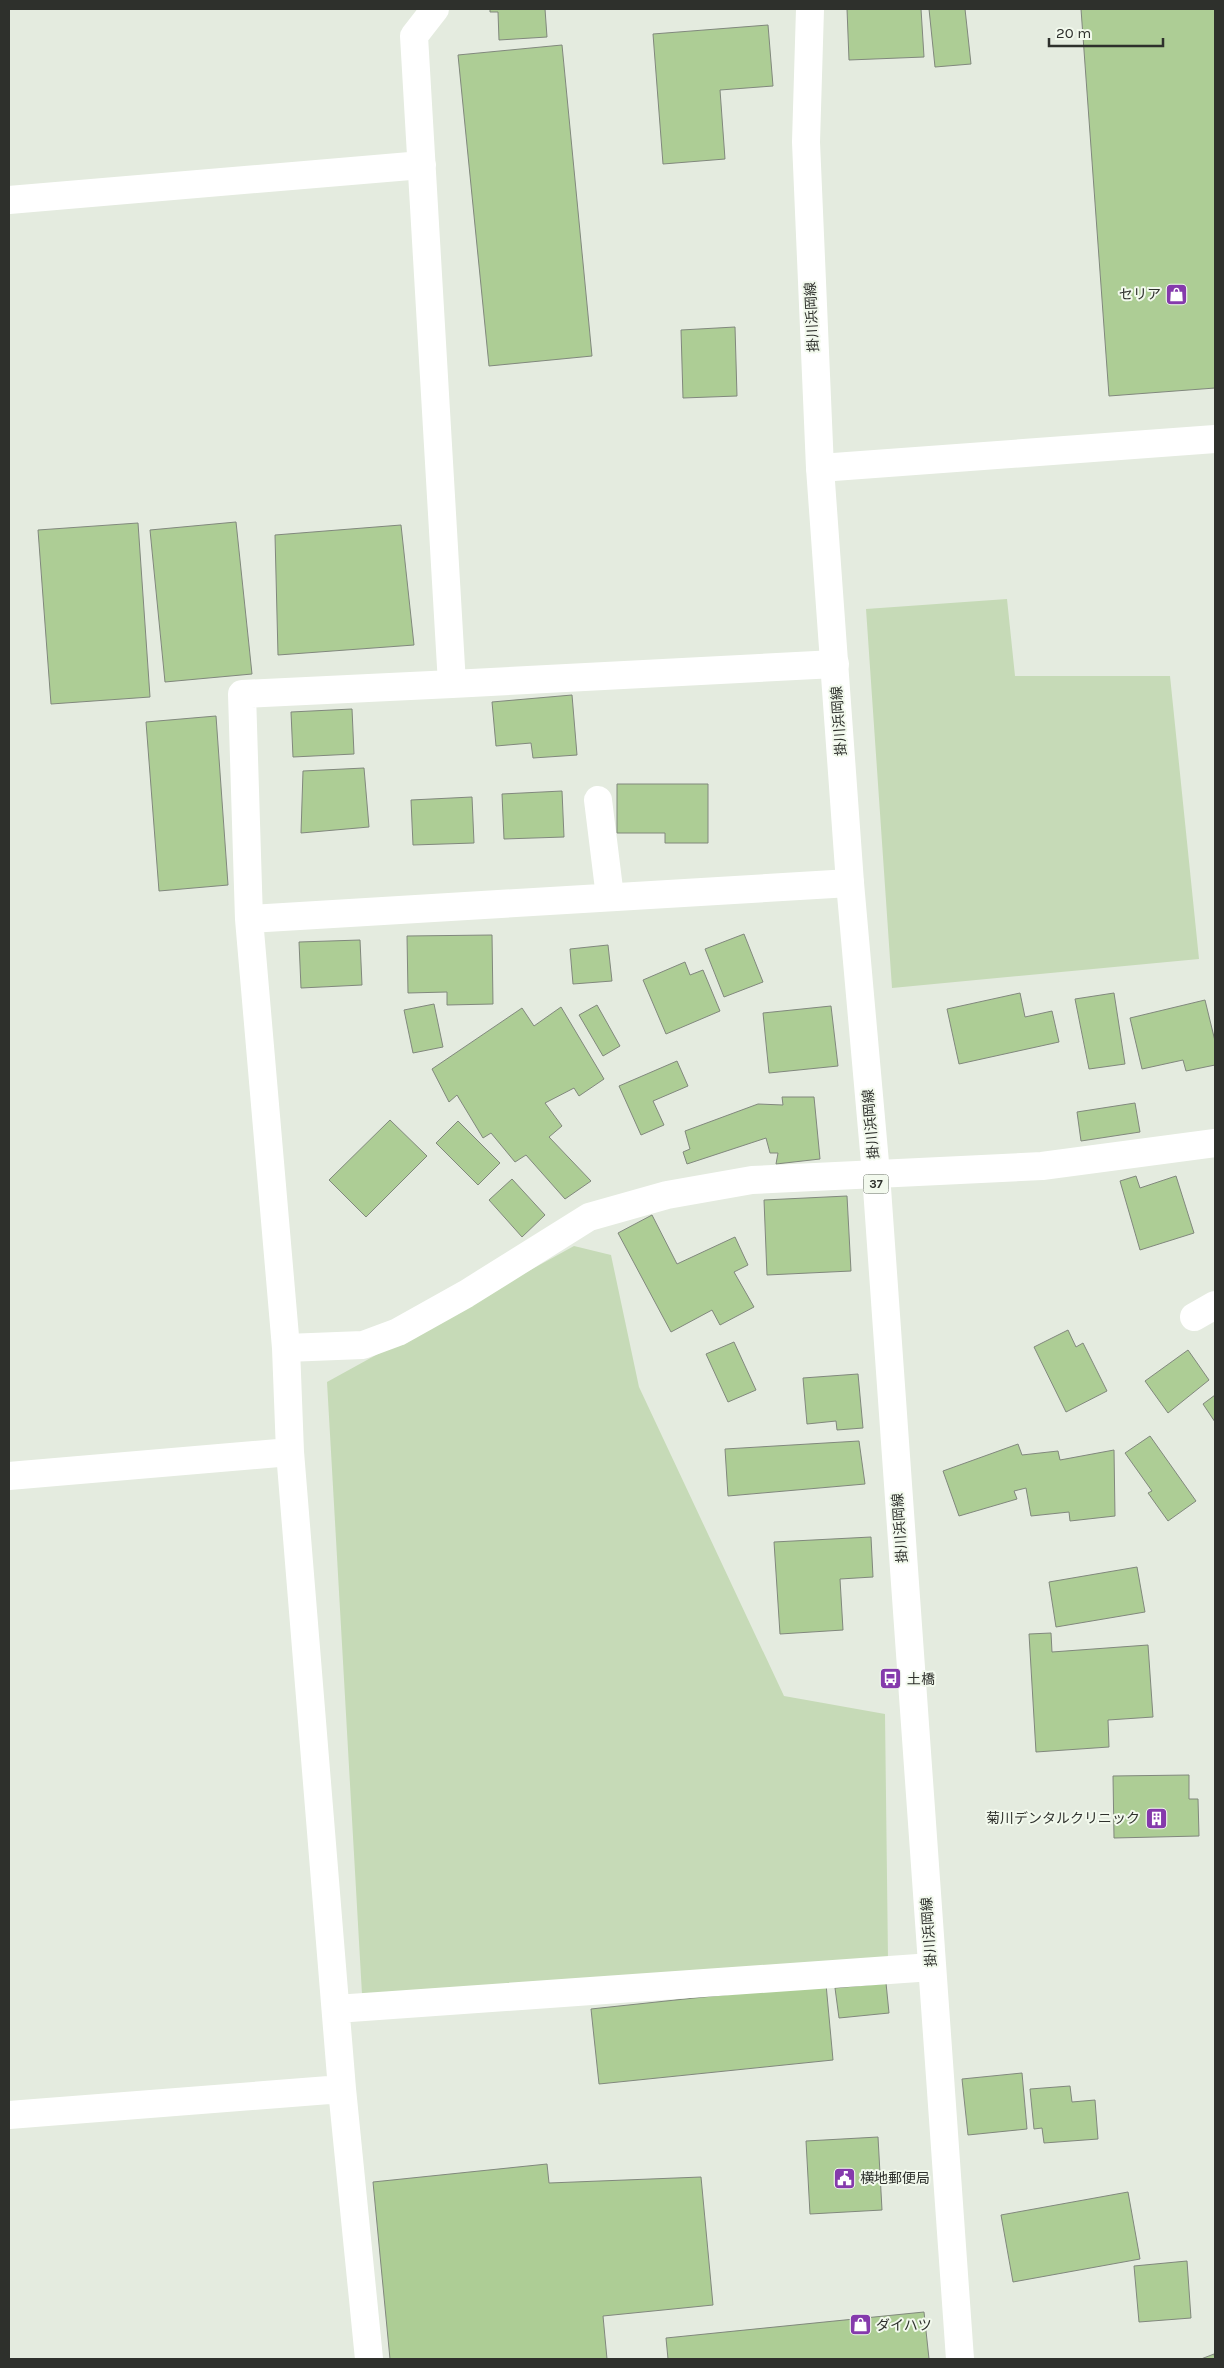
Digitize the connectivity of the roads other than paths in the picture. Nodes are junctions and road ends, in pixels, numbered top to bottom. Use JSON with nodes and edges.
{"nodes":[{"id":1,"x":435,"y":9,"type":"edge"},
{"id":2,"x":810,"y":9,"type":"edge"},
{"id":3,"x":422,"y":165,"type":"junction"},
{"id":4,"x":9,"y":200,"type":"edge"},
{"id":5,"x":1215,"y":439,"type":"edge"},
{"id":6,"x":820,"y":468,"type":"junction"},
{"id":7,"x":835,"y":664,"type":"junction"},
{"id":8,"x":452,"y":684,"type":"junction"},
{"id":9,"x":598,"y":800,"type":"dead end"},
{"id":10,"x":850,"y":883,"type":"junction"},
{"id":11,"x":610,"y":897,"type":"junction"},
{"id":12,"x":249,"y":919,"type":"junction"},
{"id":13,"x":1215,"y":1143,"type":"edge"},
{"id":14,"x":876,"y":1174,"type":"junction"},
{"id":15,"x":286,"y":1348,"type":"junction"},
{"id":16,"x":290,"y":1452,"type":"junction"},
{"id":17,"x":9,"y":1476,"type":"edge"},
{"id":18,"x":932,"y":1967,"type":"junction"},
{"id":19,"x":336,"y":2009,"type":"junction"},
{"id":20,"x":342,"y":2090,"type":"junction"},
{"id":21,"x":9,"y":2115,"type":"edge"},
{"id":22,"x":369,"y":2359,"type":"edge"},
{"id":23,"x":960,"y":2359,"type":"edge"}],
"edges":[{"from":1,"to":3,"type":"street"},
{"from":2,"to":6,"type":"street","name":"掛川浜岡線","number":"37"},
{"from":3,"to":4,"type":"street"},
{"from":3,"to":8,"type":"street"},
{"from":5,"to":6,"type":"street"},
{"from":6,"to":7,"type":"street","name":"掛川浜岡線","number":"37"},
{"from":7,"to":8,"type":"street"},
{"from":7,"to":10,"type":"street","name":"掛川浜岡線","number":"37"},
{"from":8,"to":12,"type":"street"},
{"from":9,"to":11,"type":"street"},
{"from":10,"to":11,"type":"street"},
{"from":10,"to":14,"type":"street","name":"掛川浜岡線","number":"37"},
{"from":11,"to":12,"type":"street"},
{"from":12,"to":15,"type":"street"},
{"from":13,"to":14,"type":"street"},
{"from":14,"to":15,"type":"street"},
{"from":14,"to":18,"type":"street","name":"掛川浜岡線","number":"37"},
{"from":15,"to":16,"type":"street"},
{"from":16,"to":17,"type":"street"},
{"from":16,"to":19,"type":"street"},
{"from":18,"to":19,"type":"street"},
{"from":18,"to":23,"type":"street","name":"掛川浜岡線","number":"37"},
{"from":19,"to":20,"type":"street"},
{"from":20,"to":21,"type":"street"},
{"from":20,"to":22,"type":"street"}]}
